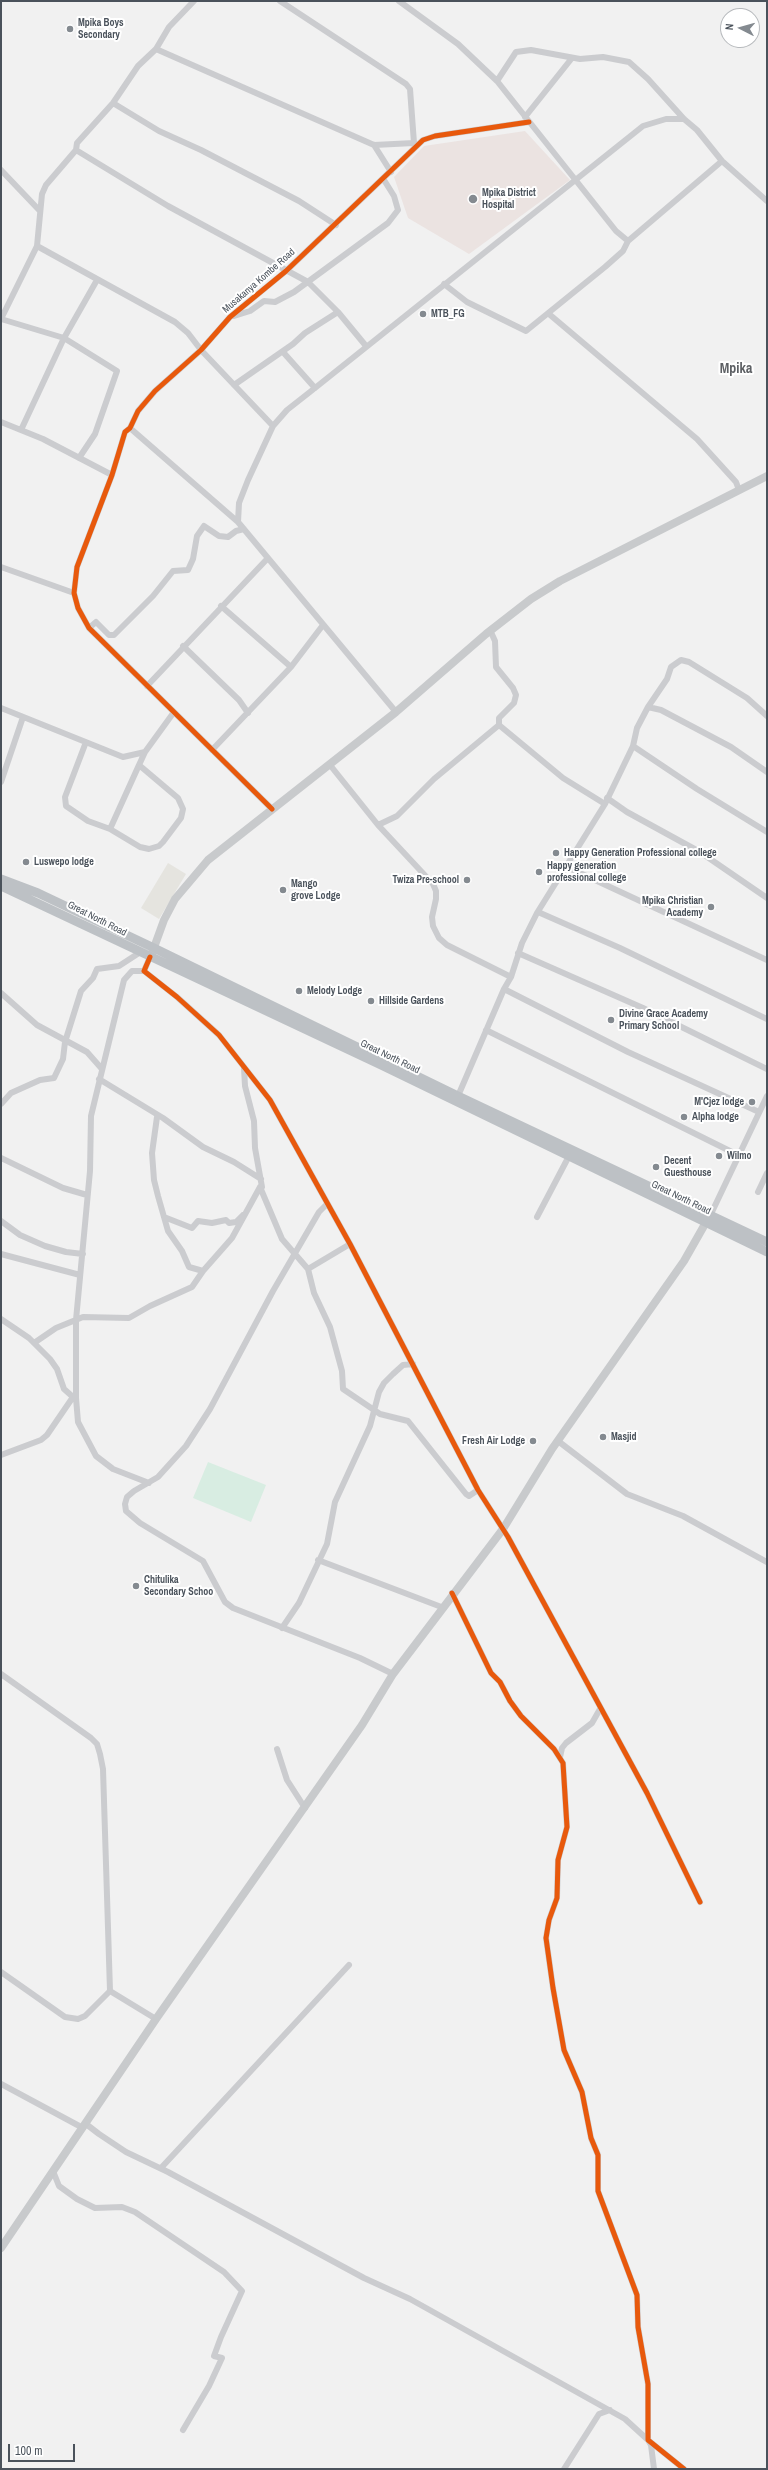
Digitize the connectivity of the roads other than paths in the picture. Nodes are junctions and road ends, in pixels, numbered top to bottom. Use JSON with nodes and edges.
{"nodes":[{"id":1,"x":280,"y":1,"type":"edge"},
{"id":2,"x":399,"y":1,"type":"edge"},
{"id":3,"x":191,"y":2,"type":"edge"},
{"id":4,"x":156,"y":48,"type":"junction"},
{"id":5,"x":572,"y":58,"type":"junction"},
{"id":6,"x":497,"y":81,"type":"junction"},
{"id":7,"x":113,"y":103,"type":"junction"},
{"id":8,"x":684,"y":119,"type":"junction"},
{"id":9,"x":527,"y":120,"type":"junction"},
{"id":10,"x":416,"y":144,"type":"junction"},
{"id":11,"x":374,"y":145,"type":"junction"},
{"id":12,"x":76,"y":150,"type":"junction"},
{"id":13,"x":722,"y":161,"type":"junction"},
{"id":14,"x":1,"y":170,"type":"edge"},
{"id":15,"x":391,"y":172,"type":"junction"},
{"id":16,"x":576,"y":179,"type":"junction"},
{"id":17,"x":384,"y":180,"type":"junction"},
{"id":18,"x":767,"y":201,"type":"edge"},
{"id":19,"x":40,"y":211,"type":"junction"},
{"id":20,"x":336,"y":225,"type":"junction"},
{"id":21,"x":628,"y":241,"type":"junction"},
{"id":22,"x":37,"y":246,"type":"junction"},
{"id":23,"x":286,"y":271,"type":"junction"},
{"id":24,"x":97,"y":280,"type":"junction"},
{"id":25,"x":308,"y":282,"type":"junction"},
{"id":26,"x":444,"y":284,"type":"junction"},
{"id":27,"x":338,"y":312,"type":"junction"},
{"id":28,"x":549,"y":314,"type":"junction"},
{"id":29,"x":230,"y":317,"type":"junction"},
{"id":30,"x":1,"y":319,"type":"edge"},
{"id":31,"x":64,"y":338,"type":"junction"},
{"id":32,"x":366,"y":346,"type":"junction"},
{"id":33,"x":201,"y":350,"type":"junction"},
{"id":34,"x":282,"y":352,"type":"junction"},
{"id":35,"x":234,"y":385,"type":"junction"},
{"id":36,"x":314,"y":388,"type":"junction"},
{"id":37,"x":1,"y":422,"type":"edge"},
{"id":38,"x":273,"y":426,"type":"junction"},
{"id":39,"x":130,"y":428,"type":"junction"},
{"id":40,"x":21,"y":430,"type":"junction"},
{"id":41,"x":80,"y":458,"type":"junction"},
{"id":42,"x":112,"y":474,"type":"junction"},
{"id":43,"x":767,"y":476,"type":"edge"},
{"id":44,"x":739,"y":490,"type":"junction"},
{"id":45,"x":238,"y":522,"type":"junction"},
{"id":46,"x":244,"y":529,"type":"junction"},
{"id":47,"x":268,"y":558,"type":"junction"},
{"id":48,"x":1,"y":567,"type":"edge"},
{"id":49,"x":74,"y":593,"type":"junction"},
{"id":50,"x":222,"y":606,"type":"junction"},
{"id":51,"x":323,"y":624,"type":"junction"},
{"id":52,"x":89,"y":628,"type":"junction"},
{"id":53,"x":490,"y":630,"type":"junction"},
{"id":54,"x":183,"y":646,"type":"junction"},
{"id":55,"x":291,"y":667,"type":"junction"},
{"id":56,"x":147,"y":686,"type":"junction"},
{"id":57,"x":648,"y":707,"type":"junction"},
{"id":58,"x":1,"y":708,"type":"edge"},
{"id":59,"x":174,"y":712,"type":"junction"},
{"id":60,"x":396,"y":712,"type":"junction"},
{"id":61,"x":248,"y":713,"type":"junction"},
{"id":62,"x":767,"y":716,"type":"edge"},
{"id":63,"x":23,"y":717,"type":"junction"},
{"id":64,"x":499,"y":725,"type":"junction"},
{"id":65,"x":86,"y":742,"type":"junction"},
{"id":66,"x":633,"y":746,"type":"junction"},
{"id":67,"x":212,"y":750,"type":"junction"},
{"id":68,"x":145,"y":752,"type":"junction"},
{"id":69,"x":139,"y":765,"type":"junction"},
{"id":70,"x":330,"y":765,"type":"junction"},
{"id":71,"x":767,"y":772,"type":"edge"},
{"id":72,"x":1,"y":779,"type":"edge"},
{"id":73,"x":606,"y":801,"type":"junction"},
{"id":74,"x":272,"y":809,"type":"junction"},
{"id":75,"x":378,"y":825,"type":"junction"},
{"id":76,"x":110,"y":829,"type":"junction"},
{"id":77,"x":767,"y":832,"type":"edge"},
{"id":78,"x":567,"y":867,"type":"junction"},
{"id":79,"x":1,"y":879,"type":"edge"},
{"id":80,"x":1,"y":886,"type":"edge"},
{"id":81,"x":767,"y":898,"type":"edge"},
{"id":82,"x":538,"y":912,"type":"junction"},
{"id":83,"x":154,"y":948,"type":"junction"},
{"id":84,"x":139,"y":953,"type":"junction"},
{"id":85,"x":518,"y":953,"type":"junction"},
{"id":86,"x":150,"y":958,"type":"junction"},
{"id":87,"x":767,"y":960,"type":"edge"},
{"id":88,"x":144,"y":971,"type":"junction"},
{"id":89,"x":511,"y":977,"type":"junction"},
{"id":90,"x":504,"y":988,"type":"junction"},
{"id":91,"x":1,"y":993,"type":"edge"},
{"id":92,"x":767,"y":1019,"type":"edge"},
{"id":93,"x":486,"y":1030,"type":"junction"},
{"id":94,"x":65,"y":1042,"type":"junction"},
{"id":95,"x":244,"y":1068,"type":"junction"},
{"id":96,"x":102,"y":1069,"type":"junction"},
{"id":97,"x":767,"y":1069,"type":"edge"},
{"id":98,"x":99,"y":1079,"type":"junction"},
{"id":99,"x":458,"y":1096,"type":"junction"},
{"id":100,"x":767,"y":1096,"type":"edge"},
{"id":101,"x":1,"y":1104,"type":"edge"},
{"id":102,"x":759,"y":1112,"type":"junction"},
{"id":103,"x":158,"y":1117,"type":"junction"},
{"id":104,"x":738,"y":1155,"type":"junction"},
{"id":105,"x":569,"y":1156,"type":"junction"},
{"id":106,"x":1,"y":1158,"type":"edge"},
{"id":107,"x":767,"y":1173,"type":"edge"},
{"id":108,"x":261,"y":1179,"type":"junction"},
{"id":109,"x":260,"y":1187,"type":"junction"},
{"id":110,"x":758,"y":1192,"type":"dead end"},
{"id":111,"x":87,"y":1195,"type":"junction"},
{"id":112,"x":327,"y":1204,"type":"junction"},
{"id":113,"x":247,"y":1211,"type":"junction"},
{"id":114,"x":537,"y":1216,"type":"dead end"},
{"id":115,"x":164,"y":1217,"type":"junction"},
{"id":116,"x":708,"y":1218,"type":"junction"},
{"id":117,"x":1,"y":1221,"type":"edge"},
{"id":118,"x":767,"y":1242,"type":"edge"},
{"id":119,"x":350,"y":1244,"type":"junction"},
{"id":120,"x":767,"y":1252,"type":"edge"},
{"id":121,"x":1,"y":1254,"type":"edge"},
{"id":122,"x":83,"y":1254,"type":"junction"},
{"id":123,"x":296,"y":1254,"type":"junction"},
{"id":124,"x":308,"y":1269,"type":"junction"},
{"id":125,"x":203,"y":1271,"type":"junction"},
{"id":126,"x":80,"y":1275,"type":"junction"},
{"id":127,"x":1,"y":1319,"type":"edge"},
{"id":128,"x":76,"y":1320,"type":"junction"},
{"id":129,"x":34,"y":1343,"type":"junction"},
{"id":130,"x":412,"y":1364,"type":"junction"},
{"id":131,"x":74,"y":1397,"type":"junction"},
{"id":132,"x":376,"y":1410,"type":"junction"},
{"id":133,"x":558,"y":1441,"type":"junction"},
{"id":134,"x":1,"y":1455,"type":"edge"},
{"id":135,"x":149,"y":1483,"type":"junction"},
{"id":136,"x":478,"y":1490,"type":"junction"},
{"id":137,"x":503,"y":1529,"type":"junction"},
{"id":138,"x":318,"y":1560,"type":"junction"},
{"id":139,"x":767,"y":1562,"type":"edge"},
{"id":140,"x":452,"y":1593,"type":"junction"},
{"id":141,"x":444,"y":1608,"type":"junction"},
{"id":142,"x":282,"y":1628,"type":"junction"},
{"id":143,"x":1,"y":1674,"type":"edge"},
{"id":144,"x":393,"y":1674,"type":"junction"},
{"id":145,"x":600,"y":1709,"type":"junction"},
{"id":146,"x":277,"y":1749,"type":"dead end"},
{"id":147,"x":560,"y":1757,"type":"junction"},
{"id":148,"x":305,"y":1808,"type":"junction"},
{"id":149,"x":700,"y":1902,"type":"dead end"},
{"id":150,"x":348,"y":1965,"type":"dead end"},
{"id":151,"x":1,"y":1972,"type":"edge"},
{"id":152,"x":110,"y":1991,"type":"junction"},
{"id":153,"x":156,"y":2020,"type":"junction"},
{"id":154,"x":1,"y":2084,"type":"edge"},
{"id":155,"x":85,"y":2126,"type":"junction"},
{"id":156,"x":161,"y":2168,"type":"junction"},
{"id":157,"x":53,"y":2171,"type":"junction"},
{"id":158,"x":1,"y":2248,"type":"edge"},
{"id":159,"x":610,"y":2410,"type":"junction"},
{"id":160,"x":183,"y":2430,"type":"dead end"},
{"id":161,"x":648,"y":2440,"type":"junction"},
{"id":162,"x":564,"y":2469,"type":"edge"},
{"id":163,"x":654,"y":2469,"type":"edge"},
{"id":164,"x":684,"y":2469,"type":"edge"}],
"edges":[{"from":1,"to":10,"type":"street"},
{"from":2,"to":6,"type":"street"},
{"from":3,"to":4,"type":"street"},
{"from":4,"to":7,"type":"street"},
{"from":4,"to":11,"type":"street"},
{"from":5,"to":6,"type":"street"},
{"from":5,"to":8,"type":"street"},
{"from":5,"to":9,"type":"street"},
{"from":6,"to":9,"type":"street"},
{"from":7,"to":12,"type":"street"},
{"from":7,"to":20,"type":"street"},
{"from":8,"to":13,"type":"street"},
{"from":8,"to":16,"type":"street"},
{"from":9,"to":10,"type":"street","name":"Musakanya Kombe Road"},
{"from":9,"to":16,"type":"street"},
{"from":10,"to":11,"type":"street"},
{"from":10,"to":15,"type":"street","name":"Musakanya Kombe Road"},
{"from":11,"to":15,"type":"street"},
{"from":12,"to":19,"type":"street"},
{"from":12,"to":23,"type":"street"},
{"from":13,"to":18,"type":"street"},
{"from":13,"to":21,"type":"street"},
{"from":14,"to":19,"type":"street"},
{"from":15,"to":17,"type":"street","name":"Musakanya Kombe Road"},
{"from":16,"to":21,"type":"street"},
{"from":16,"to":26,"type":"street"},
{"from":17,"to":20,"type":"street","name":"Musakanya Kombe Road"},
{"from":17,"to":25,"type":"street"},
{"from":19,"to":22,"type":"street"},
{"from":20,"to":23,"type":"street","name":"Musakanya Kombe Road"},
{"from":21,"to":28,"type":"street"},
{"from":22,"to":24,"type":"street"},
{"from":22,"to":30,"type":"street"},
{"from":23,"to":25,"type":"street"},
{"from":23,"to":29,"type":"street","name":"Musakanya Kombe Road"},
{"from":24,"to":31,"type":"street"},
{"from":24,"to":33,"type":"street"},
{"from":25,"to":27,"type":"street"},
{"from":25,"to":29,"type":"street"},
{"from":26,"to":28,"type":"street"},
{"from":26,"to":32,"type":"street"},
{"from":27,"to":32,"type":"street"},
{"from":27,"to":34,"type":"street"},
{"from":28,"to":44,"type":"street"},
{"from":29,"to":33,"type":"street","name":"Musakanya Kombe Road"},
{"from":30,"to":31,"type":"street"},
{"from":31,"to":40,"type":"street"},
{"from":31,"to":41,"type":"street"},
{"from":32,"to":36,"type":"street"},
{"from":33,"to":35,"type":"street"},
{"from":33,"to":39,"type":"street","name":"Musakanya Kombe Road"},
{"from":34,"to":35,"type":"street"},
{"from":34,"to":36,"type":"street"},
{"from":35,"to":38,"type":"street"},
{"from":36,"to":38,"type":"street"},
{"from":37,"to":40,"type":"street"},
{"from":38,"to":45,"type":"street"},
{"from":39,"to":42,"type":"street","name":"Musakanya Kombe Road"},
{"from":39,"to":45,"type":"street"},
{"from":40,"to":41,"type":"street"},
{"from":41,"to":42,"type":"street"},
{"from":42,"to":49,"type":"street","name":"Musakanya Kombe Road"},
{"from":43,"to":44,"type":"main road"},
{"from":44,"to":53,"type":"main road"},
{"from":45,"to":46,"type":"street"},
{"from":46,"to":47,"type":"street"},
{"from":46,"to":52,"type":"street"},
{"from":47,"to":50,"type":"street"},
{"from":47,"to":51,"type":"street"},
{"from":48,"to":49,"type":"street"},
{"from":49,"to":52,"type":"street"},
{"from":50,"to":54,"type":"street"},
{"from":50,"to":55,"type":"street"},
{"from":51,"to":55,"type":"street"},
{"from":51,"to":60,"type":"street"},
{"from":52,"to":56,"type":"street"},
{"from":53,"to":60,"type":"main road"},
{"from":53,"to":64,"type":"street"},
{"from":54,"to":56,"type":"street"},
{"from":54,"to":61,"type":"street"},
{"from":55,"to":61,"type":"street"},
{"from":56,"to":59,"type":"street"},
{"from":57,"to":62,"type":"street"},
{"from":57,"to":66,"type":"street"},
{"from":57,"to":71,"type":"street"},
{"from":58,"to":63,"type":"street"},
{"from":59,"to":67,"type":"street"},
{"from":59,"to":68,"type":"street"},
{"from":60,"to":70,"type":"main road"},
{"from":61,"to":67,"type":"street"},
{"from":63,"to":65,"type":"street"},
{"from":63,"to":72,"type":"street"},
{"from":64,"to":73,"type":"street"},
{"from":64,"to":75,"type":"street"},
{"from":65,"to":68,"type":"street"},
{"from":65,"to":76,"type":"street"},
{"from":66,"to":73,"type":"street"},
{"from":66,"to":77,"type":"street"},
{"from":67,"to":74,"type":"street"},
{"from":68,"to":69,"type":"street"},
{"from":69,"to":76,"type":"street"},
{"from":69,"to":76,"type":"street"},
{"from":70,"to":74,"type":"main road"},
{"from":70,"to":75,"type":"street"},
{"from":73,"to":78,"type":"street"},
{"from":73,"to":81,"type":"street"},
{"from":74,"to":83,"type":"main road"},
{"from":75,"to":89,"type":"street"},
{"from":78,"to":82,"type":"street"},
{"from":78,"to":87,"type":"street"},
{"from":79,"to":83,"type":"highway","name":"Great North Road"},
{"from":80,"to":84,"type":"highway","name":"Great North Road"},
{"from":82,"to":85,"type":"street"},
{"from":82,"to":92,"type":"street"},
{"from":83,"to":86,"type":"main road"},
{"from":83,"to":99,"type":"highway","name":"Great North Road"},
{"from":84,"to":86,"type":"highway","name":"Great North Road"},
{"from":84,"to":94,"type":"street"},
{"from":85,"to":89,"type":"street"},
{"from":85,"to":97,"type":"street"},
{"from":86,"to":88,"type":"street"},
{"from":86,"to":105,"type":"highway","name":"Great North Road"},
{"from":88,"to":95,"type":"street"},
{"from":88,"to":96,"type":"street"},
{"from":89,"to":90,"type":"street"},
{"from":90,"to":93,"type":"street"},
{"from":90,"to":102,"type":"street"},
{"from":91,"to":94,"type":"street"},
{"from":93,"to":99,"type":"street"},
{"from":93,"to":104,"type":"street"},
{"from":94,"to":96,"type":"street"},
{"from":94,"to":101,"type":"street"},
{"from":95,"to":108,"type":"street"},
{"from":95,"to":112,"type":"street"},
{"from":96,"to":98,"type":"street"},
{"from":98,"to":103,"type":"street"},
{"from":98,"to":111,"type":"street"},
{"from":99,"to":116,"type":"highway","name":"Great North Road"},
{"from":100,"to":102,"type":"street"},
{"from":102,"to":104,"type":"street"},
{"from":103,"to":108,"type":"street"},
{"from":103,"to":115,"type":"street"},
{"from":104,"to":116,"type":"street"},
{"from":105,"to":114,"type":"street"},
{"from":105,"to":116,"type":"highway","name":"Great North Road"},
{"from":106,"to":111,"type":"street"},
{"from":107,"to":110,"type":"street"},
{"from":108,"to":109,"type":"street"},
{"from":109,"to":113,"type":"street"},
{"from":109,"to":123,"type":"street"},
{"from":111,"to":122,"type":"street"},
{"from":112,"to":119,"type":"street"},
{"from":112,"to":123,"type":"street"},
{"from":113,"to":115,"type":"street"},
{"from":113,"to":125,"type":"street"},
{"from":115,"to":125,"type":"street"},
{"from":116,"to":118,"type":"highway","name":"Great North Road"},
{"from":116,"to":120,"type":"highway","name":"Great North Road"},
{"from":116,"to":133,"type":"main road"},
{"from":117,"to":122,"type":"street"},
{"from":119,"to":124,"type":"street"},
{"from":119,"to":130,"type":"street"},
{"from":121,"to":126,"type":"street"},
{"from":122,"to":126,"type":"street"},
{"from":123,"to":124,"type":"street"},
{"from":123,"to":135,"type":"street"},
{"from":124,"to":132,"type":"street"},
{"from":125,"to":128,"type":"street"},
{"from":126,"to":128,"type":"street"},
{"from":127,"to":129,"type":"street"},
{"from":128,"to":129,"type":"street"},
{"from":128,"to":131,"type":"street"},
{"from":129,"to":131,"type":"street"},
{"from":130,"to":132,"type":"street"},
{"from":130,"to":136,"type":"street"},
{"from":131,"to":134,"type":"street"},
{"from":131,"to":135,"type":"street"},
{"from":132,"to":136,"type":"street"},
{"from":132,"to":138,"type":"street"},
{"from":133,"to":137,"type":"main road"},
{"from":133,"to":139,"type":"street"},
{"from":135,"to":142,"type":"street"},
{"from":136,"to":137,"type":"street"},
{"from":137,"to":140,"type":"main road"},
{"from":137,"to":145,"type":"street"},
{"from":138,"to":141,"type":"street"},
{"from":138,"to":142,"type":"street"},
{"from":140,"to":141,"type":"main road"},
{"from":140,"to":147,"type":"street"},
{"from":141,"to":144,"type":"main road"},
{"from":142,"to":144,"type":"street"},
{"from":143,"to":152,"type":"street"},
{"from":144,"to":148,"type":"main road"},
{"from":145,"to":147,"type":"street"},
{"from":145,"to":149,"type":"street"},
{"from":146,"to":148,"type":"street"},
{"from":147,"to":161,"type":"street"},
{"from":148,"to":153,"type":"main road"},
{"from":150,"to":156,"type":"street"},
{"from":151,"to":152,"type":"street"},
{"from":152,"to":153,"type":"street"},
{"from":153,"to":155,"type":"main road"},
{"from":154,"to":155,"type":"street"},
{"from":155,"to":156,"type":"street"},
{"from":155,"to":157,"type":"main road"},
{"from":156,"to":159,"type":"street"},
{"from":157,"to":158,"type":"main road"},
{"from":157,"to":160,"type":"street"},
{"from":159,"to":161,"type":"street"},
{"from":159,"to":162,"type":"street"},
{"from":161,"to":163,"type":"street"},
{"from":161,"to":164,"type":"street"}]}
